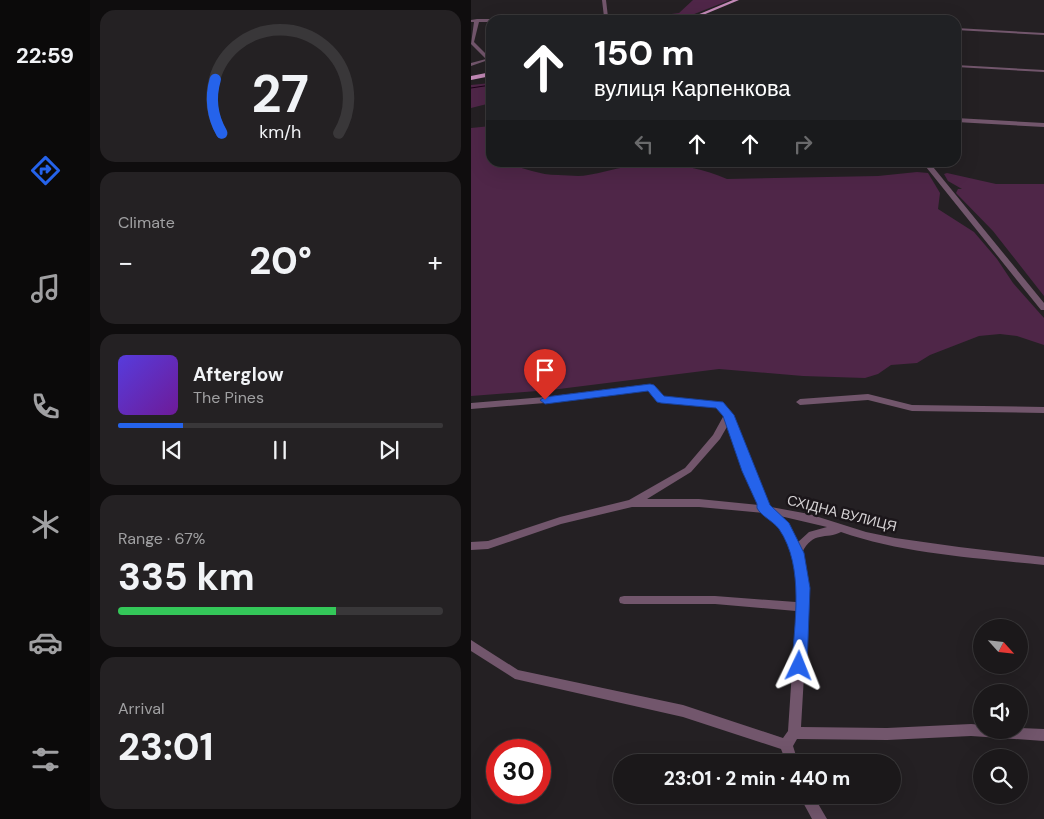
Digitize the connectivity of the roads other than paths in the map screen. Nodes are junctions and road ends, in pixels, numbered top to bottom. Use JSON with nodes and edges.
{"nodes":[{"id":1,"x":604,"y":0,"type":"edge"},
{"id":2,"x":737,"y":0,"type":"edge"},
{"id":3,"x":606,"y":15,"type":"edge"},
{"id":4,"x":700,"y":15,"type":"edge"},
{"id":5,"x":474,"y":20,"type":"edge"},
{"id":6,"x":961,"y":29,"type":"edge"},
{"id":7,"x":1044,"y":34,"type":"edge"},
{"id":8,"x":486,"y":55,"type":"edge"},
{"id":9,"x":486,"y":61,"type":"edge"},
{"id":10,"x":471,"y":65,"type":"edge"},
{"id":11,"x":961,"y":66,"type":"edge"},
{"id":12,"x":1044,"y":71,"type":"edge"},
{"id":13,"x":486,"y":75,"type":"edge"},
{"id":14,"x":471,"y":78,"type":"edge"},
{"id":15,"x":961,"y":120,"type":"edge"},
{"id":16,"x":1044,"y":125,"type":"edge"},
{"id":17,"x":929,"y":167,"type":"edge"},
{"id":18,"x":1044,"y":308,"type":"edge"},
{"id":19,"x":800,"y":402,"type":"dead end"},
{"id":20,"x":471,"y":406,"type":"edge"},
{"id":21,"x":1044,"y":410,"type":"edge"},
{"id":22,"x":729,"y":415,"type":"junction"},
{"id":23,"x":632,"y":503,"type":"junction"},
{"id":24,"x":765,"y":509,"type":"junction"},
{"id":25,"x":844,"y":530,"type":"junction"},
{"id":26,"x":471,"y":546,"type":"edge"},
{"id":27,"x":797,"y":553,"type":"junction"},
{"id":28,"x":1044,"y":561,"type":"edge"},
{"id":29,"x":624,"y":600,"type":"dead end"},
{"id":30,"x":802,"y":607,"type":"junction"},
{"id":31,"x":471,"y":645,"type":"edge"},
{"id":32,"x":794,"y":732,"type":"junction"},
{"id":33,"x":1044,"y":735,"type":"edge"},
{"id":34,"x":786,"y":745,"type":"junction"},
{"id":35,"x":789,"y":754,"type":"edge"},
{"id":36,"x":811,"y":804,"type":"edge"},
{"id":37,"x":819,"y":819,"type":"edge"}],
"edges":[{"from":1,"to":3,"type":"street"},
{"from":2,"to":4,"type":"main road"},
{"from":5,"to":8,"type":"street"},
{"from":6,"to":7,"type":"street"},
{"from":9,"to":10,"type":"street"},
{"from":11,"to":12,"type":"street"},
{"from":13,"to":14,"type":"main road"},
{"from":15,"to":16,"type":"street"},
{"from":17,"to":18,"type":"street"},
{"from":19,"to":21,"type":"street"},
{"from":20,"to":22,"type":"street"},
{"from":22,"to":23,"type":"street"},
{"from":22,"to":24,"type":"street"},
{"from":23,"to":24,"type":"street","name":"СХІДНА ВУЛИЦЯ"},
{"from":23,"to":26,"type":"street"},
{"from":24,"to":25,"type":"street","name":"СХІДНА ВУЛИЦЯ"},
{"from":24,"to":27,"type":"street"},
{"from":25,"to":27,"type":"street"},
{"from":25,"to":28,"type":"street","name":"СХІДНА ВУЛИЦЯ"},
{"from":27,"to":30,"type":"street"},
{"from":29,"to":30,"type":"street"},
{"from":30,"to":32,"type":"street"},
{"from":31,"to":34,"type":"street"},
{"from":32,"to":33,"type":"street"},
{"from":32,"to":34,"type":"street"},
{"from":34,"to":35,"type":"street"},
{"from":36,"to":37,"type":"street"}]}
